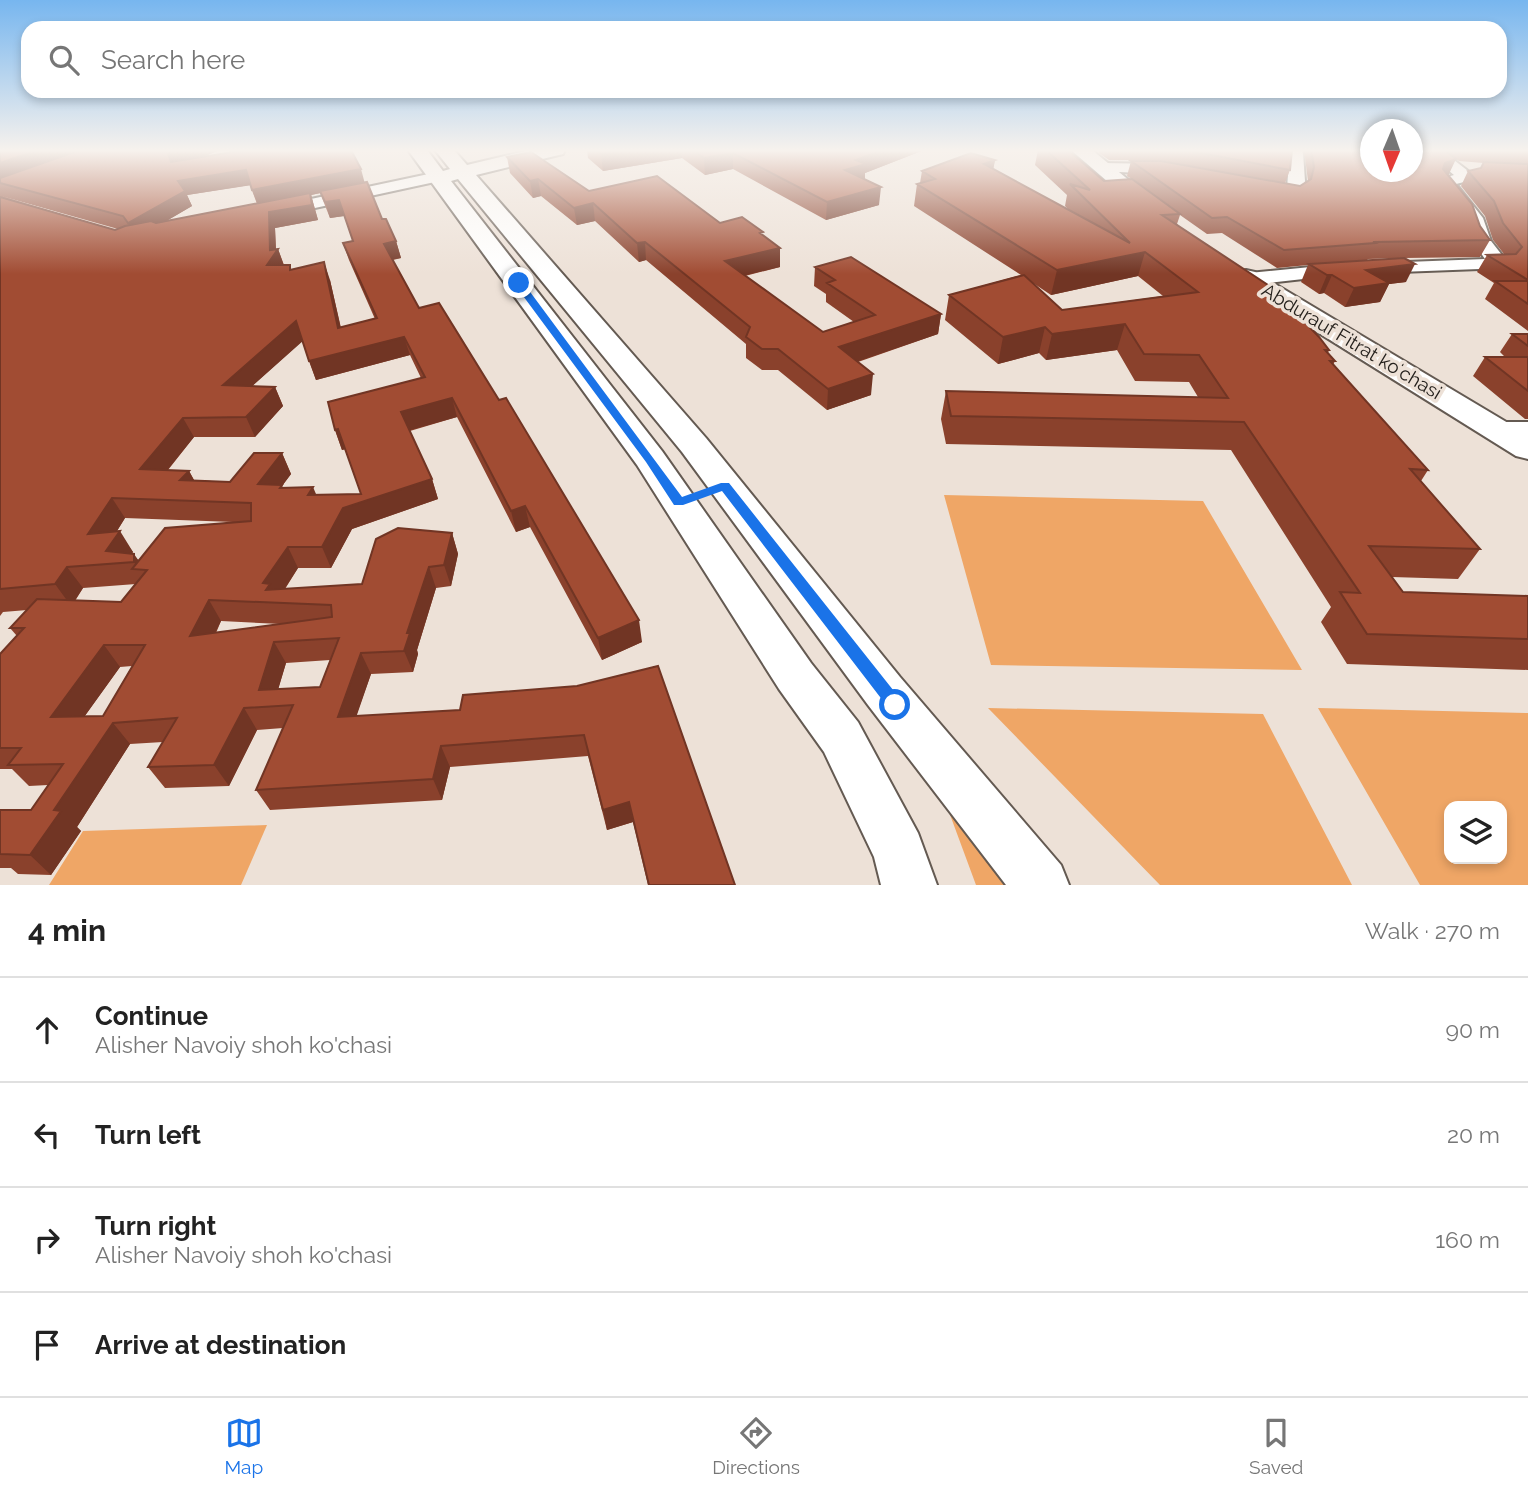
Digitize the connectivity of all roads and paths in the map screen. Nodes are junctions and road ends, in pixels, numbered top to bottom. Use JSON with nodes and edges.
{"nodes":[{"id":1,"x":346,"y":191,"type":"edge"},
{"id":2,"x":461,"y":191,"type":"edge"},
{"id":3,"x":466,"y":191,"type":"edge"},
{"id":4,"x":1132,"y":191,"type":"edge"},
{"id":5,"x":1279,"y":191,"type":"edge"},
{"id":6,"x":1295,"y":191,"type":"edge"},
{"id":7,"x":1453,"y":191,"type":"edge"},
{"id":8,"x":263,"y":214,"type":"edge"},
{"id":9,"x":1170,"y":221,"type":"edge"},
{"id":10,"x":1226,"y":262,"type":"edge"},
{"id":11,"x":1249,"y":279,"type":"junction"},
{"id":12,"x":1497,"y":430,"type":"junction"},
{"id":13,"x":1528,"y":430,"type":"edge"},
{"id":14,"x":1528,"y":449,"type":"edge"},
{"id":15,"x":725,"y":486,"type":"junction"},
{"id":16,"x":679,"y":502,"type":"junction"},
{"id":17,"x":909,"y":885,"type":"edge"},
{"id":18,"x":1041,"y":885,"type":"edge"}],
"edges":[{"from":1,"to":8,"type":"street"},
{"from":2,"to":16,"type":"main road"},
{"from":3,"to":15,"type":"main road"},
{"from":4,"to":9,"type":"main road"},
{"from":5,"to":6,"type":"street"},
{"from":7,"to":11,"type":"street"},
{"from":10,"to":11,"type":"main road","name":"Abdurauf Fitrat koʻchasi"},
{"from":11,"to":12,"type":"main road","name":"Abdurauf Fitrat koʻchasi"},
{"from":12,"to":13,"type":"street"},
{"from":12,"to":14,"type":"main road","name":"Abdurauf Fitrat koʻchasi"},
{"from":15,"to":16,"type":"main road"},
{"from":15,"to":18,"type":"main road"},
{"from":16,"to":17,"type":"main road"}]}
